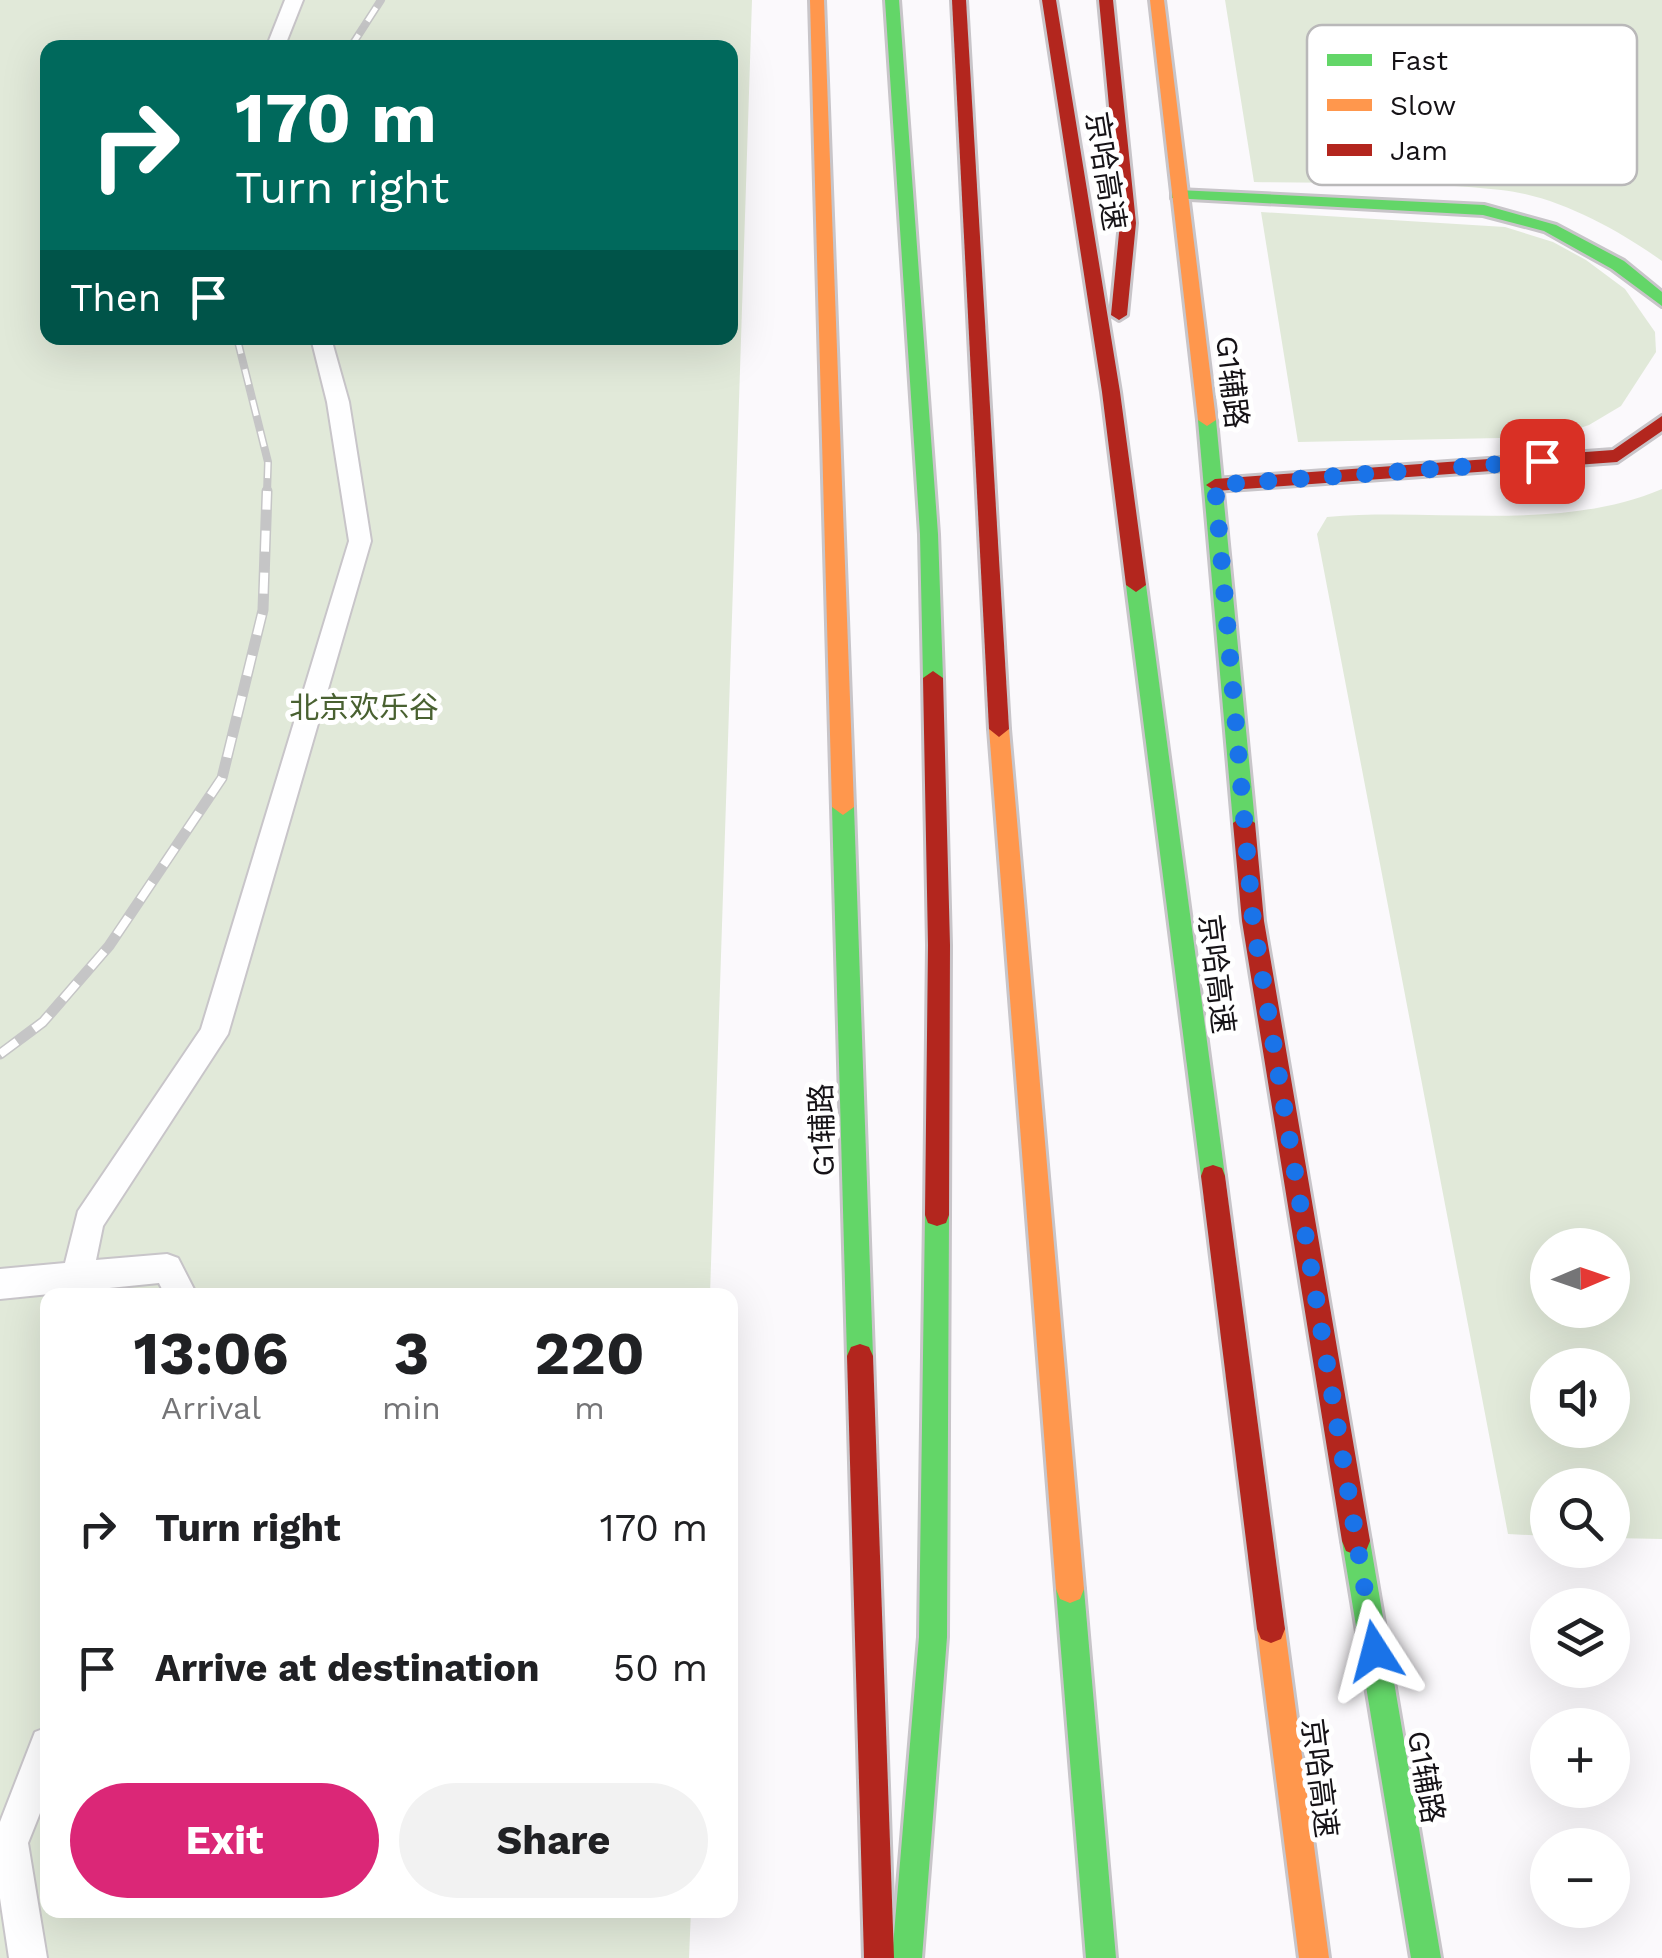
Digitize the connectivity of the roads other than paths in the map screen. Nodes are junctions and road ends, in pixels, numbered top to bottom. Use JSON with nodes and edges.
{"nodes":[{"id":1,"x":294,"y":0,"type":"edge"},
{"id":2,"x":817,"y":0,"type":"edge"},
{"id":3,"x":892,"y":0,"type":"edge"},
{"id":4,"x":959,"y":0,"type":"edge"},
{"id":5,"x":1049,"y":0,"type":"edge"},
{"id":6,"x":1106,"y":0,"type":"edge"},
{"id":7,"x":1157,"y":0,"type":"edge"},
{"id":8,"x":277,"y":40,"type":"edge"},
{"id":9,"x":1178,"y":195,"type":"junction"},
{"id":10,"x":1662,"y":300,"type":"edge"},
{"id":11,"x":323,"y":345,"type":"edge"},
{"id":12,"x":1111,"y":392,"type":"junction"},
{"id":13,"x":1662,"y":422,"type":"edge"},
{"id":14,"x":1215,"y":485,"type":"junction"},
{"id":15,"x":929,"y":534,"type":"junction"},
{"id":16,"x":953,"y":605,"type":"dead end"},
{"id":17,"x":970,"y":658,"type":"dead end"},
{"id":18,"x":1000,"y":748,"type":"junction"},
{"id":19,"x":984,"y":801,"type":"dead end"},
{"id":20,"x":962,"y":873,"type":"dead end"},
{"id":21,"x":940,"y":945,"type":"junction"},
{"id":22,"x":76,"y":1278,"type":"junction"},
{"id":23,"x":0,"y":1284,"type":"edge"},
{"id":24,"x":178,"y":1288,"type":"edge"},
{"id":25,"x":40,"y":1766,"type":"edge"},
{"id":26,"x":28,"y":1958,"type":"edge"},
{"id":27,"x":878,"y":1958,"type":"edge"},
{"id":28,"x":907,"y":1958,"type":"edge"},
{"id":29,"x":1100,"y":1958,"type":"edge"},
{"id":30,"x":1314,"y":1958,"type":"edge"},
{"id":31,"x":1426,"y":1958,"type":"edge"}],
"edges":[{"from":1,"to":8,"type":"lane"},
{"from":2,"to":27,"type":"main road","name":"G1辅路"},
{"from":3,"to":15,"type":"main road"},
{"from":4,"to":18,"type":"main road"},
{"from":5,"to":12,"type":"main road","name":"京哈高速"},
{"from":6,"to":12,"type":"main road"},
{"from":7,"to":9,"type":"main road","name":"G1辅路"},
{"from":9,"to":10,"type":"main road"},
{"from":9,"to":14,"type":"main road","name":"G1辅路"},
{"from":11,"to":22,"type":"lane"},
{"from":12,"to":30,"type":"main road","name":"京哈高速"},
{"from":13,"to":14,"type":"main road"},
{"from":14,"to":31,"type":"main road","name":"G1辅路"},
{"from":15,"to":16,"type":"main road"},
{"from":15,"to":21,"type":"main road"},
{"from":17,"to":18,"type":"main road"},
{"from":18,"to":19,"type":"main road"},
{"from":18,"to":29,"type":"main road"},
{"from":20,"to":21,"type":"main road"},
{"from":21,"to":28,"type":"main road"},
{"from":22,"to":23,"type":"lane"},
{"from":22,"to":24,"type":"lane"},
{"from":25,"to":26,"type":"lane"}]}
